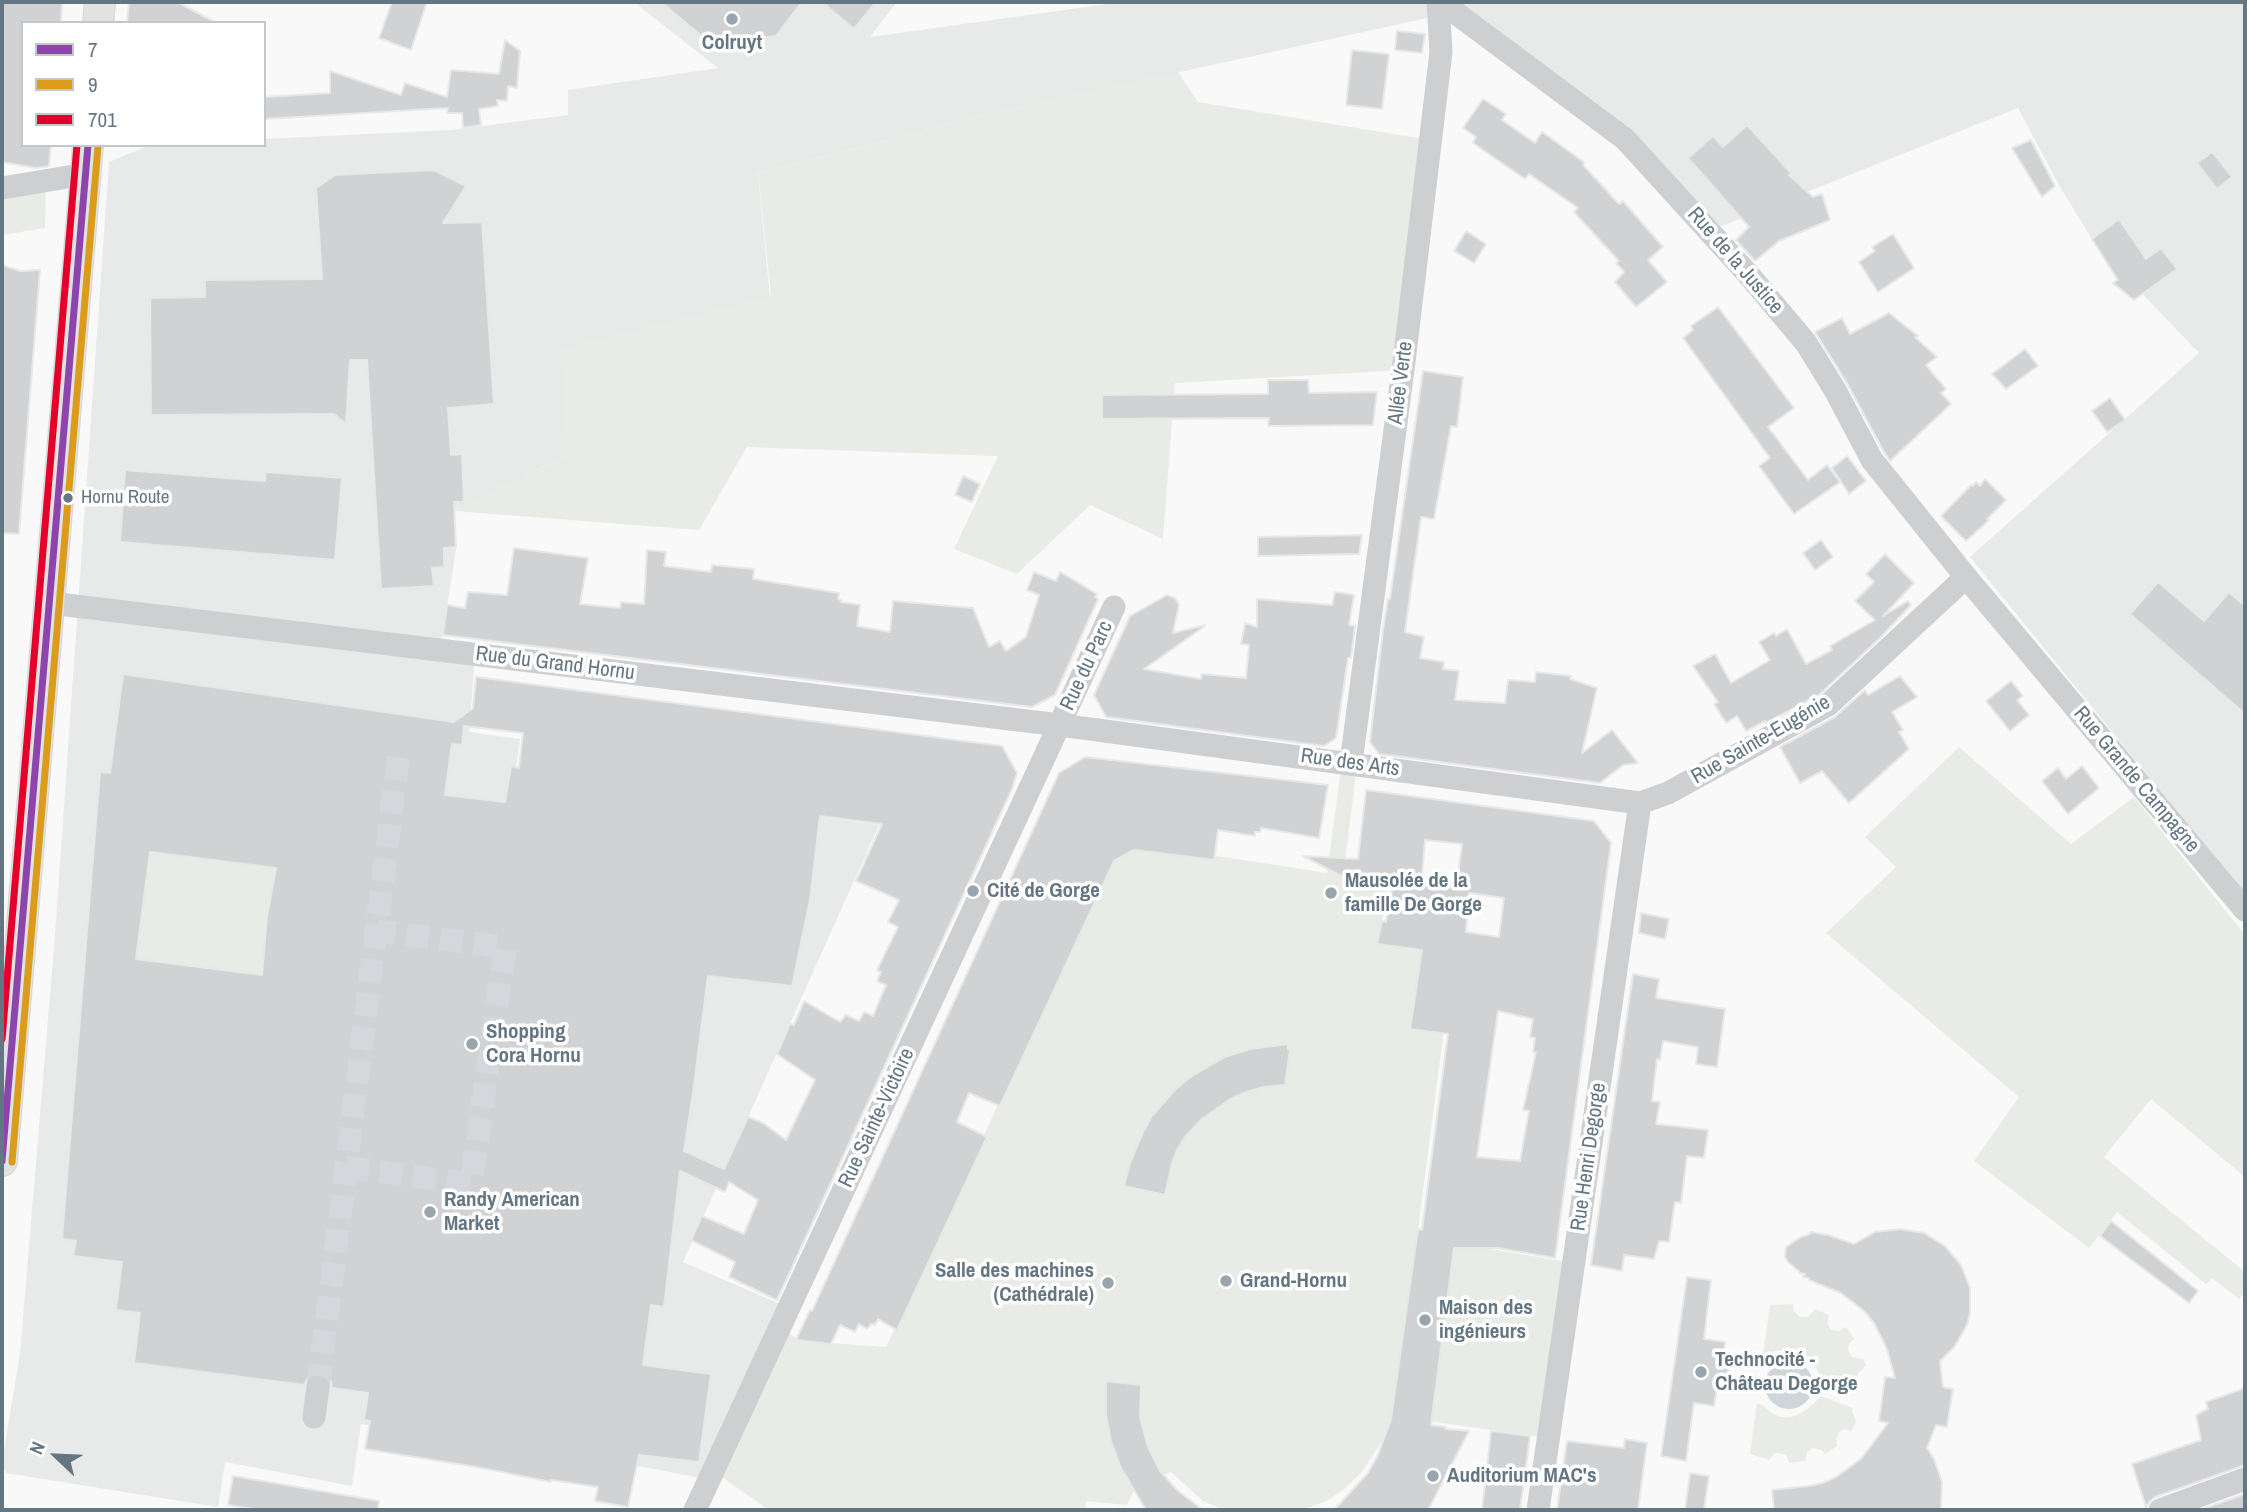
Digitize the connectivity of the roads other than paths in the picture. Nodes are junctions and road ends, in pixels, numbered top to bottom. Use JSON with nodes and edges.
{"nodes":[{"id":1,"x":100,"y":2,"type":"edge"},
{"id":2,"x":1439,"y":2,"type":"edge"},
{"id":3,"x":98,"y":21,"type":"edge"},
{"id":4,"x":87,"y":159,"type":"edge"},
{"id":5,"x":2,"y":188,"type":"edge"},
{"id":6,"x":1966,"y":577,"type":"junction"},
{"id":7,"x":50,"y":603,"type":"junction"},
{"id":8,"x":1114,"y":607,"type":"dead end"},
{"id":9,"x":2027,"y":649,"type":"joint"},
{"id":10,"x":1060,"y":725,"type":"junction"},
{"id":11,"x":1351,"y":763,"type":"junction"},
{"id":12,"x":1640,"y":803,"type":"junction"},
{"id":13,"x":2245,"y":910,"type":"edge"},
{"id":14,"x":2,"y":1161,"type":"edge"},
{"id":15,"x":318,"y":1387,"type":"tunnel mouth"},
{"id":16,"x":314,"y":1417,"type":"dead end"},
{"id":17,"x":2245,"y":1479,"type":"edge"},
{"id":18,"x":695,"y":1510,"type":"edge"},
{"id":19,"x":1538,"y":1510,"type":"edge"},
{"id":20,"x":2160,"y":1510,"type":"edge"}],
"edges":[{"from":1,"to":3,"type":"main road"},
{"from":2,"to":6,"type":"street","name":"Rue de la Justice"},
{"from":2,"to":11,"type":"street","name":"Allée Verte"},
{"from":4,"to":5,"type":"street"},
{"from":4,"to":7,"type":"main road"},
{"from":6,"to":9,"type":"street","name":"Rue de la Justice"},
{"from":6,"to":12,"type":"street","name":"Rue Sainte-Eugénie"},
{"from":7,"to":10,"type":"street","name":"Rue du Grand Hornu"},
{"from":7,"to":14,"type":"main road"},
{"from":8,"to":10,"type":"street","name":"Rue du Parc"},
{"from":9,"to":13,"type":"street","name":"Rue Grande Campagne"},
{"from":10,"to":11,"type":"street","name":"Rue des Arts"},
{"from":10,"to":18,"type":"street","name":"Rue Sainte-Victoire"},
{"from":11,"to":12,"type":"street","name":"Rue des Arts"},
{"from":12,"to":19,"type":"street","name":"Rue Henri Degorge"},
{"from":15,"to":16,"type":"street"},
{"from":17,"to":20,"type":"street"}]}
